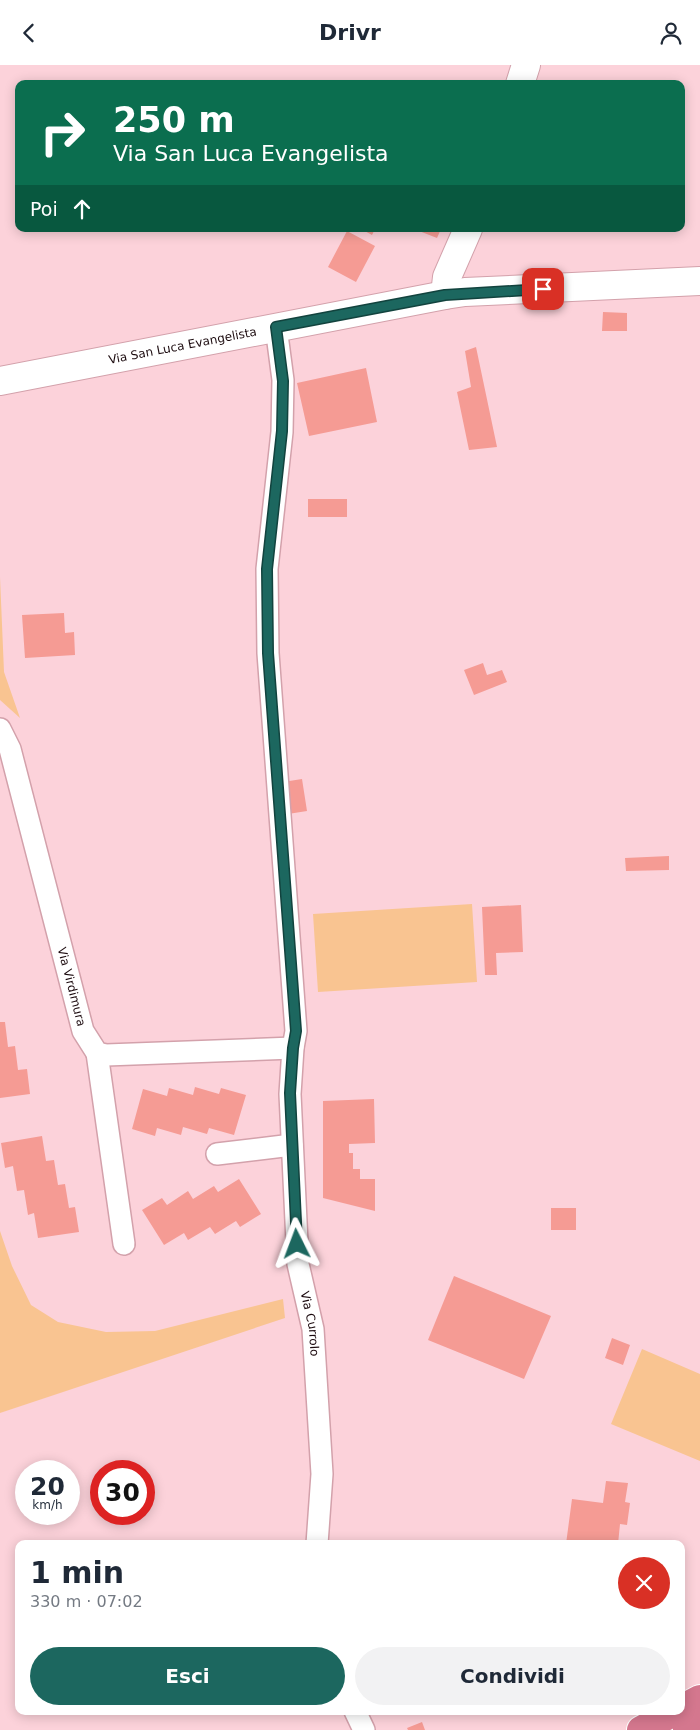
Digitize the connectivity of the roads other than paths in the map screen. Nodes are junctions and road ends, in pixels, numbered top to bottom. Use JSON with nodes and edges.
{"nodes":[{"id":1,"x":526,"y":65,"type":"edge"},
{"id":2,"x":521,"y":80,"type":"edge"},
{"id":3,"x":467,"y":232,"type":"edge"},
{"id":4,"x":700,"y":281,"type":"edge"},
{"id":5,"x":445,"y":295,"type":"junction"},
{"id":6,"x":276,"y":327,"type":"junction"},
{"id":7,"x":0,"y":381,"type":"edge"},
{"id":8,"x":0,"y":729,"type":"edge"},
{"id":9,"x":293,"y":1048,"type":"junction"},
{"id":10,"x":96,"y":1053,"type":"junction"},
{"id":11,"x":292,"y":1145,"type":"junction"},
{"id":12,"x":217,"y":1155,"type":"dead end"},
{"id":13,"x":124,"y":1244,"type":"dead end"},
{"id":14,"x":317,"y":1540,"type":"edge"},
{"id":15,"x":700,"y":1699,"type":"edge"},
{"id":16,"x":685,"y":1707,"type":"edge"},
{"id":17,"x":357,"y":1715,"type":"edge"},
{"id":18,"x":668,"y":1715,"type":"edge"},
{"id":19,"x":700,"y":1723,"type":"edge"},
{"id":20,"x":364,"y":1730,"type":"edge"},
{"id":21,"x":640,"y":1730,"type":"edge"},
{"id":22,"x":688,"y":1730,"type":"edge"}],
"edges":[{"from":1,"to":2,"type":"main road"},
{"from":3,"to":5,"type":"main road"},
{"from":4,"to":5,"type":"main road","name":"Via San Luca Evangelista"},
{"from":5,"to":6,"type":"main road","name":"Via San Luca Evangelista"},
{"from":6,"to":7,"type":"main road","name":"Via San Luca Evangelista"},
{"from":6,"to":9,"type":"street","name":"Via Currolo"},
{"from":8,"to":10,"type":"street","name":"Via Virdimura"},
{"from":9,"to":10,"type":"street"},
{"from":9,"to":11,"type":"street","name":"Via Currolo"},
{"from":10,"to":13,"type":"street"},
{"from":11,"to":12,"type":"street"},
{"from":11,"to":14,"type":"street","name":"Via Currolo"},
{"from":15,"to":16,"type":"highway"},
{"from":17,"to":20,"type":"street"},
{"from":18,"to":21,"type":"highway"},
{"from":19,"to":22,"type":"highway"}]}
